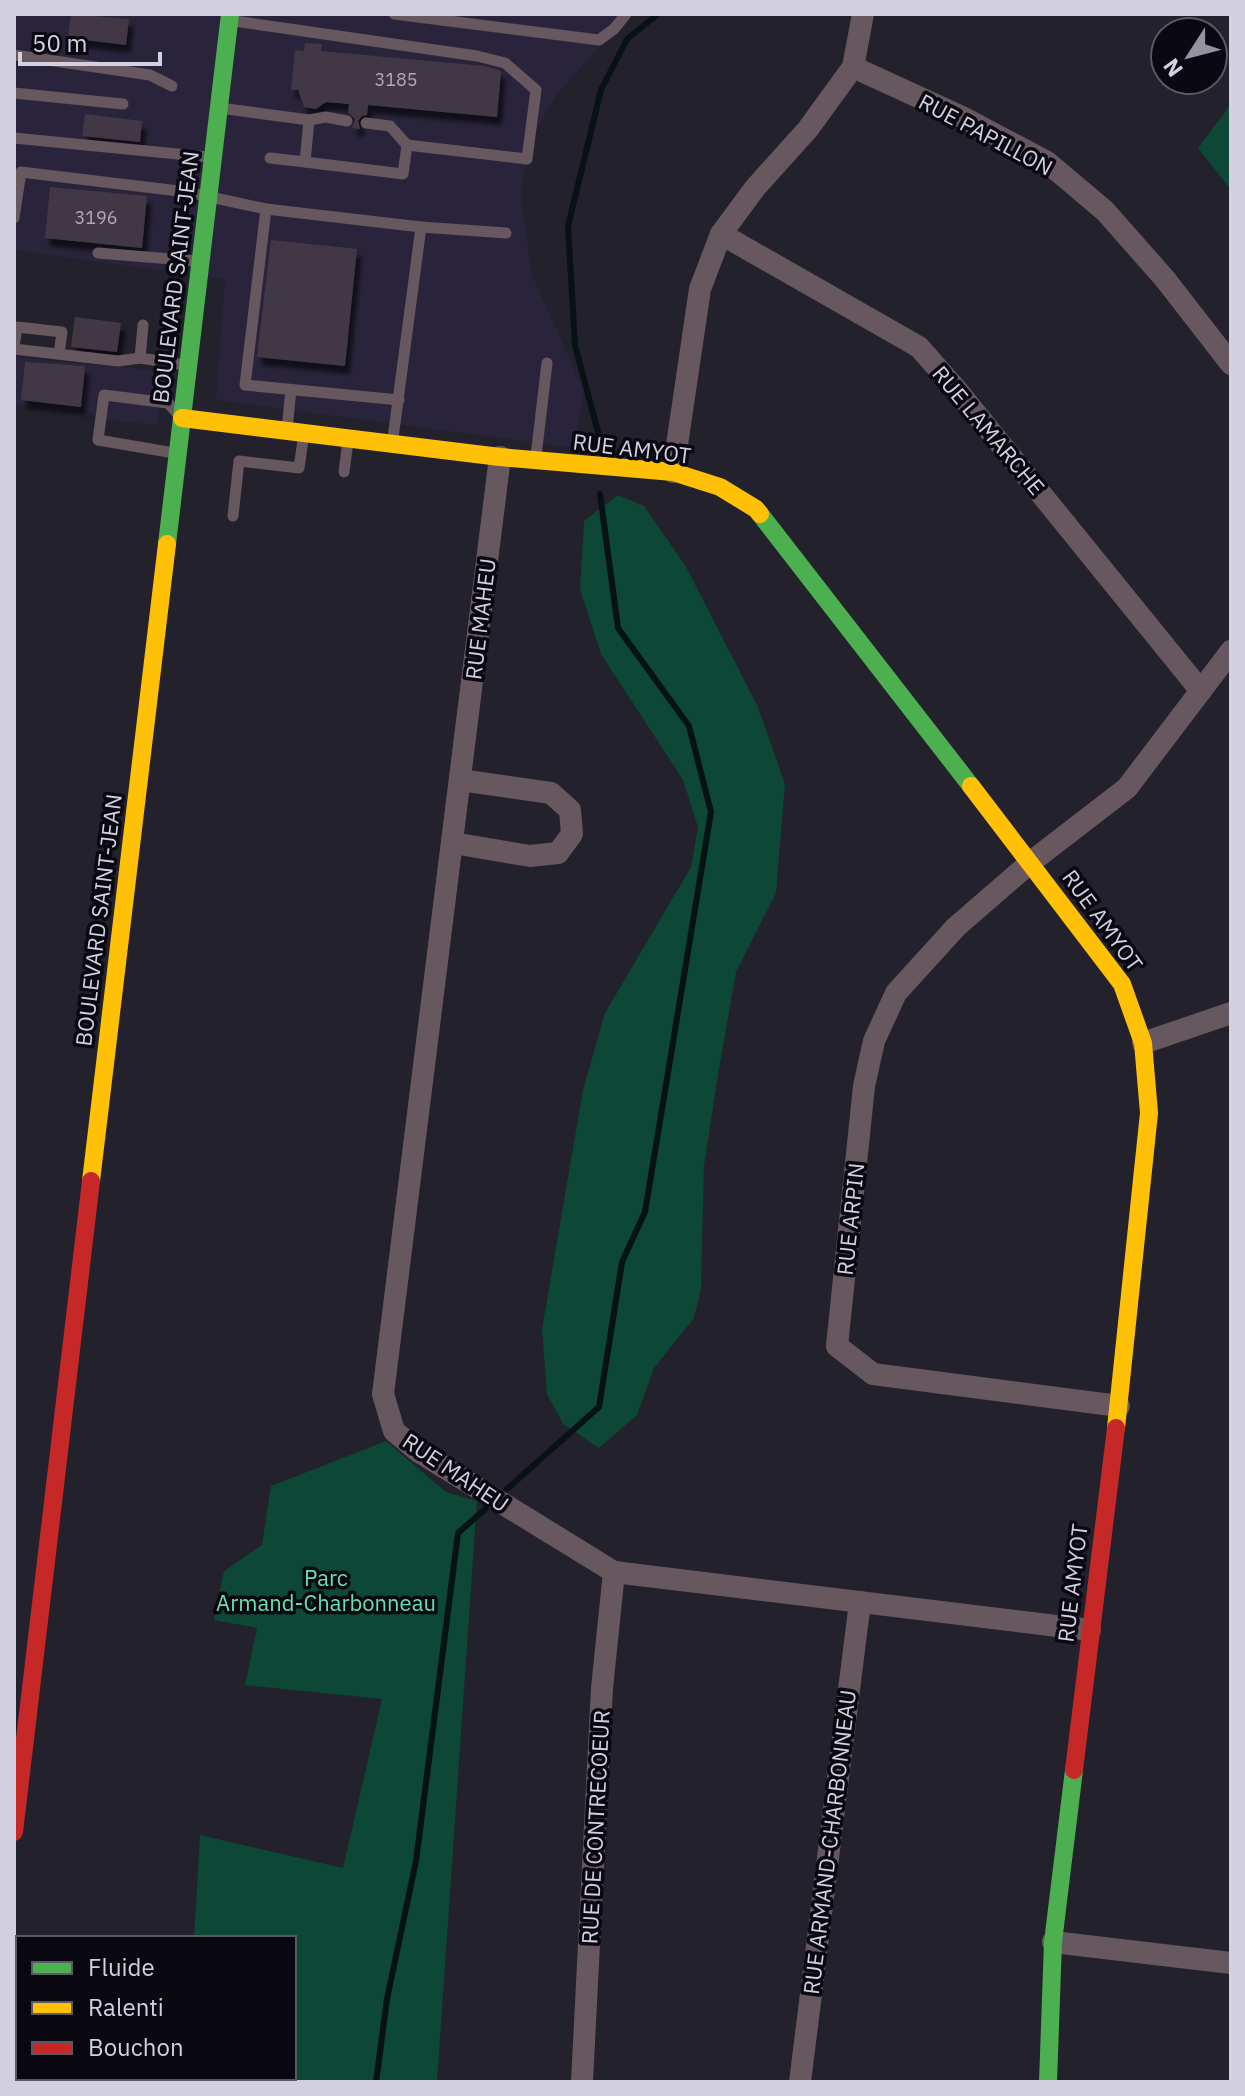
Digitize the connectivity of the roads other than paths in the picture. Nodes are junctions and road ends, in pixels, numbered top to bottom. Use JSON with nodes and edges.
{"nodes":[{"id":1,"x":394,"y":14,"type":"edge"},
{"id":2,"x":626,"y":14,"type":"edge"},
{"id":3,"x":863,"y":14,"type":"edge"},
{"id":4,"x":230,"y":17,"type":"edge"},
{"id":5,"x":14,"y":55,"type":"edge"},
{"id":6,"x":853,"y":67,"type":"junction"},
{"id":7,"x":172,"y":86,"type":"dead end"},
{"id":8,"x":14,"y":93,"type":"edge"},
{"id":9,"x":123,"y":104,"type":"dead end"},
{"id":10,"x":220,"y":108,"type":"junction"},
{"id":11,"x":309,"y":120,"type":"junction"},
{"id":12,"x":347,"y":121,"type":"dead end"},
{"id":13,"x":366,"y":123,"type":"dead end"},
{"id":14,"x":14,"y":138,"type":"edge"},
{"id":15,"x":407,"y":145,"type":"junction"},
{"id":16,"x":213,"y":158,"type":"junction"},
{"id":17,"x":270,"y":158,"type":"dead end"},
{"id":18,"x":305,"y":162,"type":"junction"},
{"id":19,"x":209,"y":198,"type":"junction"},
{"id":20,"x":266,"y":209,"type":"junction"},
{"id":21,"x":14,"y":218,"type":"edge"},
{"id":22,"x":421,"y":227,"type":"junction"},
{"id":23,"x":506,"y":233,"type":"dead end"},
{"id":24,"x":721,"y":234,"type":"junction"},
{"id":25,"x":98,"y":253,"type":"dead end"},
{"id":26,"x":201,"y":262,"type":"junction"},
{"id":27,"x":143,"y":325,"type":"dead end"},
{"id":28,"x":14,"y":348,"type":"edge"},
{"id":29,"x":59,"y":354,"type":"junction"},
{"id":30,"x":140,"y":358,"type":"junction"},
{"id":31,"x":547,"y":363,"type":"dead end"},
{"id":32,"x":1231,"y":364,"type":"edge"},
{"id":33,"x":189,"y":366,"type":"junction"},
{"id":34,"x":291,"y":390,"type":"junction"},
{"id":35,"x":399,"y":400,"type":"junction"},
{"id":36,"x":182,"y":418,"type":"junction"},
{"id":37,"x":295,"y":430,"type":"junction"},
{"id":38,"x":349,"y":436,"type":"junction"},
{"id":39,"x":392,"y":443,"type":"junction"},
{"id":40,"x":178,"y":454,"type":"junction"},
{"id":41,"x":500,"y":457,"type":"junction"},
{"id":42,"x":536,"y":461,"type":"junction"},
{"id":43,"x":344,"y":472,"type":"dead end"},
{"id":44,"x":673,"y":472,"type":"junction"},
{"id":45,"x":233,"y":516,"type":"dead end"},
{"id":46,"x":1231,"y":651,"type":"edge"},
{"id":47,"x":1201,"y":691,"type":"junction"},
{"id":48,"x":460,"y":780,"type":"junction"},
{"id":49,"x":453,"y":843,"type":"junction"},
{"id":50,"x":1031,"y":862,"type":"junction"},
{"id":51,"x":1231,"y":1013,"type":"edge"},
{"id":52,"x":1143,"y":1043,"type":"junction"},
{"id":53,"x":1119,"y":1406,"type":"junction"},
{"id":54,"x":614,"y":1572,"type":"junction"},
{"id":55,"x":860,"y":1602,"type":"junction"},
{"id":56,"x":1090,"y":1630,"type":"junction"},
{"id":57,"x":14,"y":1832,"type":"edge"},
{"id":58,"x":1053,"y":1942,"type":"junction"},
{"id":59,"x":1231,"y":1963,"type":"edge"},
{"id":60,"x":582,"y":2082,"type":"edge"},
{"id":61,"x":800,"y":2082,"type":"edge"},
{"id":62,"x":1048,"y":2082,"type":"edge"}],
"edges":[{"from":1,"to":2,"type":"lane"},
{"from":3,"to":6,"type":"street"},
{"from":4,"to":10,"type":"street","name":"BOULEVARD SAINT-JEAN"},
{"from":4,"to":15,"type":"lane"},
{"from":5,"to":7,"type":"lane"},
{"from":6,"to":24,"type":"street"},
{"from":6,"to":32,"type":"street","name":"RUE PAPILLON"},
{"from":8,"to":9,"type":"lane"},
{"from":10,"to":11,"type":"lane"},
{"from":10,"to":16,"type":"street","name":"BOULEVARD SAINT-JEAN"},
{"from":11,"to":12,"type":"lane"},
{"from":11,"to":18,"type":"lane"},
{"from":13,"to":15,"type":"lane"},
{"from":14,"to":16,"type":"lane"},
{"from":15,"to":18,"type":"lane"},
{"from":16,"to":19,"type":"street","name":"BOULEVARD SAINT-JEAN"},
{"from":17,"to":18,"type":"lane"},
{"from":19,"to":20,"type":"lane"},
{"from":19,"to":21,"type":"lane"},
{"from":19,"to":26,"type":"street","name":"BOULEVARD SAINT-JEAN"},
{"from":20,"to":22,"type":"lane"},
{"from":20,"to":34,"type":"lane"},
{"from":22,"to":23,"type":"lane"},
{"from":22,"to":35,"type":"lane"},
{"from":24,"to":44,"type":"street"},
{"from":24,"to":47,"type":"street","name":"RUE LAMARCHE"},
{"from":25,"to":26,"type":"lane"},
{"from":26,"to":33,"type":"street","name":"BOULEVARD SAINT-JEAN"},
{"from":27,"to":30,"type":"lane"},
{"from":28,"to":29,"type":"lane"},
{"from":28,"to":29,"type":"lane"},
{"from":29,"to":30,"type":"lane"},
{"from":30,"to":33,"type":"lane"},
{"from":31,"to":42,"type":"lane"},
{"from":33,"to":36,"type":"street","name":"BOULEVARD SAINT-JEAN"},
{"from":34,"to":35,"type":"lane"},
{"from":34,"to":37,"type":"lane"},
{"from":35,"to":39,"type":"lane"},
{"from":36,"to":37,"type":"street","name":"RUE AMYOT"},
{"from":36,"to":40,"type":"street","name":"BOULEVARD SAINT-JEAN"},
{"from":36,"to":40,"type":"lane"},
{"from":37,"to":38,"type":"street","name":"RUE AMYOT"},
{"from":37,"to":45,"type":"lane"},
{"from":38,"to":39,"type":"street","name":"RUE AMYOT"},
{"from":38,"to":43,"type":"lane"},
{"from":39,"to":41,"type":"street","name":"RUE AMYOT"},
{"from":40,"to":57,"type":"street","name":"BOULEVARD SAINT-JEAN"},
{"from":41,"to":42,"type":"street","name":"RUE AMYOT"},
{"from":41,"to":48,"type":"street","name":"RUE MAHEU"},
{"from":42,"to":44,"type":"street","name":"RUE AMYOT"},
{"from":44,"to":50,"type":"street","name":"RUE AMYOT"},
{"from":46,"to":47,"type":"street"},
{"from":47,"to":50,"type":"street"},
{"from":48,"to":49,"type":"street","name":"RUE MAHEU"},
{"from":48,"to":49,"type":"street"},
{"from":49,"to":54,"type":"street","name":"RUE MAHEU"},
{"from":50,"to":52,"type":"street","name":"RUE AMYOT"},
{"from":50,"to":53,"type":"street","name":"RUE ARPIN"},
{"from":51,"to":52,"type":"street"},
{"from":52,"to":53,"type":"street","name":"RUE AMYOT"},
{"from":53,"to":56,"type":"street","name":"RUE AMYOT"},
{"from":54,"to":55,"type":"street","name":"RUE MAHEU"},
{"from":54,"to":60,"type":"street","name":"RUE DE CONTRECOEUR"},
{"from":55,"to":56,"type":"street","name":"RUE MAHEU"},
{"from":55,"to":61,"type":"street","name":"RUE ARMAND-CHARBONNEAU"},
{"from":56,"to":58,"type":"street","name":"RUE AMYOT"},
{"from":58,"to":59,"type":"street"},
{"from":58,"to":62,"type":"street","name":"RUE AMYOT"}]}
